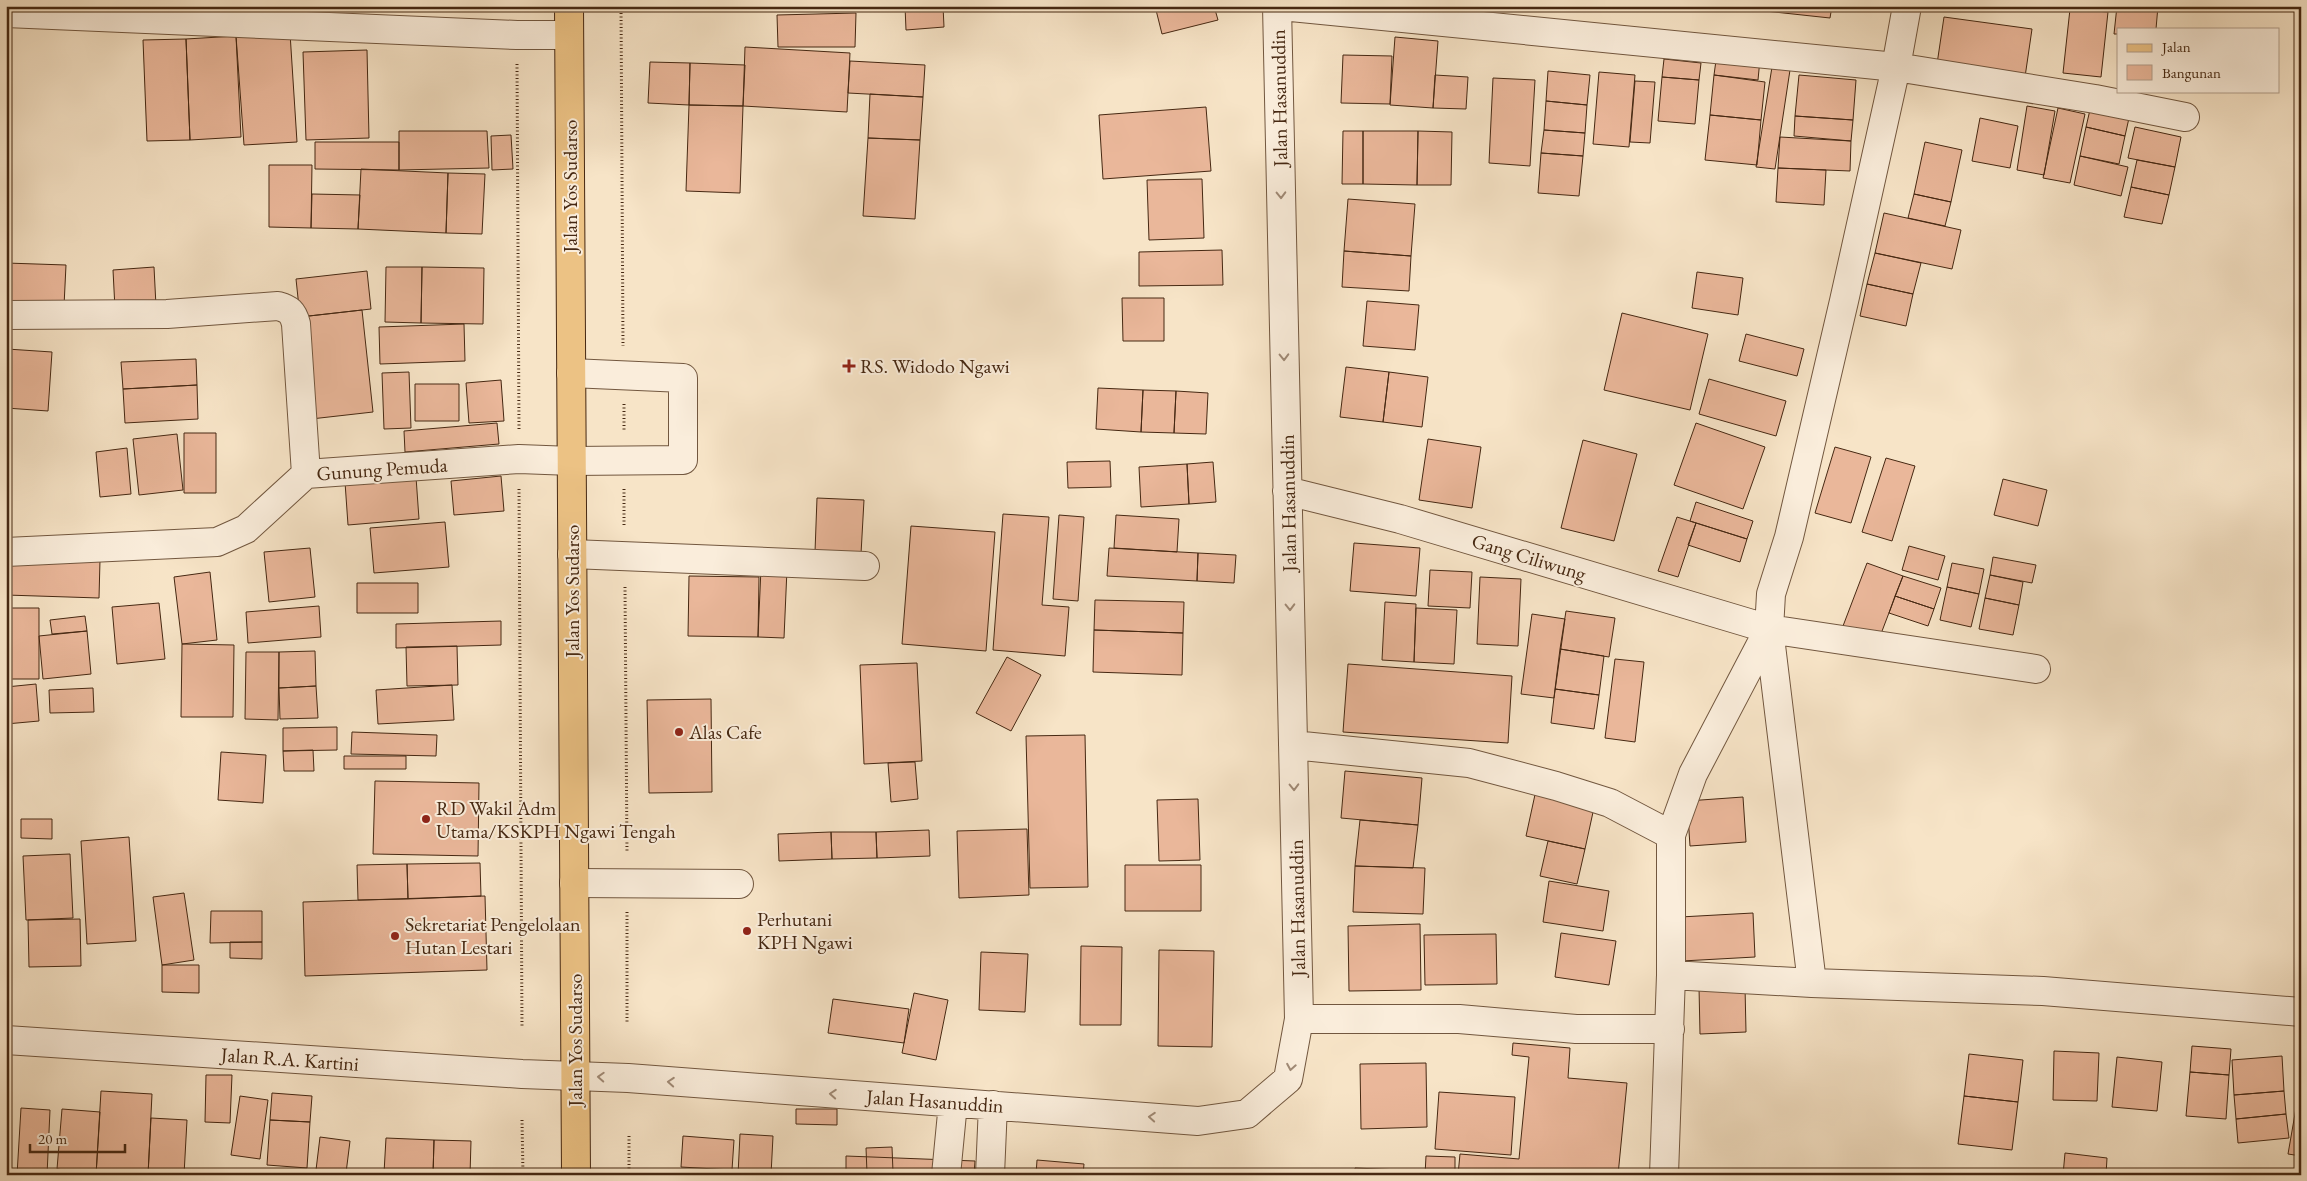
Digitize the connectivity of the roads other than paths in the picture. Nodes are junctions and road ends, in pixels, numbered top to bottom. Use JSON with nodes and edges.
{"nodes":[{"id":1,"x":569,"y":6,"type":"edge"},
{"id":2,"x":1276,"y":6,"type":"edge"},
{"id":3,"x":1281,"y":6,"type":"edge"},
{"id":4,"x":1907,"y":6,"type":"edge"},
{"id":5,"x":6,"y":13,"type":"edge"},
{"id":6,"x":569,"y":35,"type":"junction"},
{"id":7,"x":1896,"y":67,"type":"junction"},
{"id":8,"x":2185,"y":117,"type":"dead end"},
{"id":9,"x":6,"y":315,"type":"edge"},
{"id":10,"x":571,"y":373,"type":"junction"},
{"id":11,"x":572,"y":461,"type":"junction"},
{"id":12,"x":306,"y":474,"type":"junction"},
{"id":13,"x":1287,"y":491,"type":"junction"},
{"id":14,"x":6,"y":552,"type":"edge"},
{"id":15,"x":572,"y":554,"type":"junction"},
{"id":16,"x":865,"y":566,"type":"dead end"},
{"id":17,"x":1769,"y":629,"type":"junction"},
{"id":18,"x":2036,"y":669,"type":"dead end"},
{"id":19,"x":1293,"y":745,"type":"junction"},
{"id":20,"x":1671,"y":835,"type":"junction"},
{"id":21,"x":574,"y":883,"type":"junction"},
{"id":22,"x":739,"y":884,"type":"dead end"},
{"id":23,"x":1671,"y":974,"type":"junction"},
{"id":24,"x":1812,"y":983,"type":"junction"},
{"id":25,"x":2301,"y":1012,"type":"edge"},
{"id":26,"x":1299,"y":1019,"type":"junction"},
{"id":27,"x":1670,"y":1029,"type":"junction"},
{"id":28,"x":6,"y":1040,"type":"edge"},
{"id":29,"x":575,"y":1075,"type":"junction"},
{"id":30,"x":953,"y":1103,"type":"junction"},
{"id":31,"x":993,"y":1105,"type":"junction"},
{"id":32,"x":576,"y":1175,"type":"edge"},
{"id":33,"x":946,"y":1175,"type":"edge"},
{"id":34,"x":990,"y":1175,"type":"edge"},
{"id":35,"x":1664,"y":1175,"type":"edge"}],
"edges":[{"from":1,"to":6,"type":"main road","name":"Jalan Yos Sudarso"},
{"from":2,"to":13,"type":"street","name":"Jalan Hasanuddin","one_way":true},
{"from":3,"to":7,"type":"street"},
{"from":4,"to":7,"type":"street"},
{"from":5,"to":6,"type":"street"},
{"from":6,"to":10,"type":"main road","name":"Jalan Yos Sudarso"},
{"from":7,"to":8,"type":"street"},
{"from":7,"to":17,"type":"street"},
{"from":9,"to":12,"type":"street"},
{"from":10,"to":11,"type":"main road","name":"Jalan Yos Sudarso"},
{"from":10,"to":11,"type":"street","name":"Gunung Pemuda"},
{"from":11,"to":12,"type":"street","name":"Gunung Pemuda"},
{"from":11,"to":15,"type":"main road","name":"Jalan Yos Sudarso"},
{"from":12,"to":14,"type":"street","name":"Gunung Pemuda"},
{"from":13,"to":17,"type":"street","name":"Gang Ciliwung"},
{"from":13,"to":19,"type":"street","name":"Jalan Hasanuddin","one_way":true},
{"from":15,"to":16,"type":"street"},
{"from":15,"to":21,"type":"main road","name":"Jalan Yos Sudarso"},
{"from":17,"to":18,"type":"street","name":"Gang Ciliwung"},
{"from":17,"to":20,"type":"street"},
{"from":17,"to":24,"type":"street"},
{"from":19,"to":20,"type":"street"},
{"from":19,"to":26,"type":"street","name":"Jalan Hasanuddin","one_way":true},
{"from":20,"to":23,"type":"street"},
{"from":21,"to":22,"type":"street"},
{"from":21,"to":29,"type":"main road","name":"Jalan Yos Sudarso"},
{"from":23,"to":24,"type":"street"},
{"from":23,"to":27,"type":"street"},
{"from":24,"to":25,"type":"street"},
{"from":26,"to":27,"type":"street"},
{"from":26,"to":31,"type":"street","name":"Jalan Hasanuddin","one_way":true},
{"from":27,"to":35,"type":"street"},
{"from":28,"to":29,"type":"street","name":"Jalan R.A. Kartini"},
{"from":30,"to":29,"type":"street","name":"Jalan Hasanuddin","one_way":true},
{"from":29,"to":32,"type":"main road","name":"Jalan Yos Sudarso"},
{"from":30,"to":31,"type":"street","name":"Jalan Hasanuddin"},
{"from":30,"to":33,"type":"street"},
{"from":31,"to":34,"type":"street"}]}
